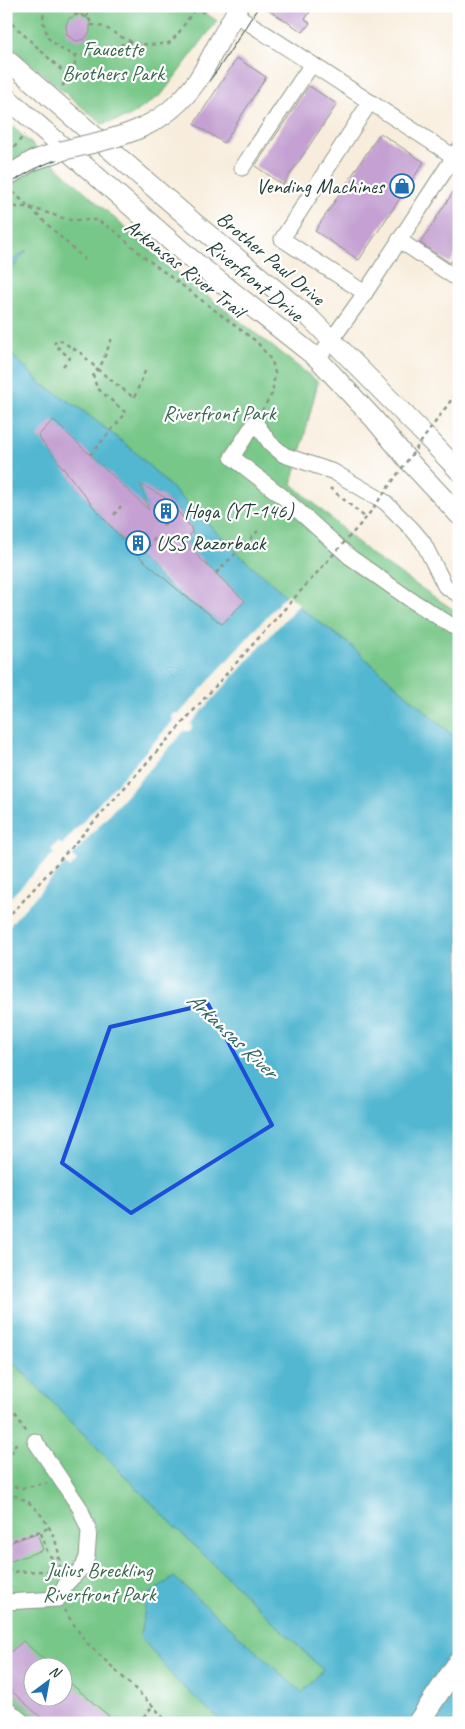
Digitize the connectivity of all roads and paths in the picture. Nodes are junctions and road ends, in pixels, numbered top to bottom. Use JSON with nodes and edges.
{"nodes":[{"id":1,"x":44,"y":6,"type":"edge"},
{"id":2,"x":71,"y":6,"type":"edge"},
{"id":3,"x":94,"y":6,"type":"edge"},
{"id":4,"x":195,"y":7,"type":"edge"},
{"id":5,"x":226,"y":10,"type":"edge"},
{"id":6,"x":86,"y":17,"type":"junction"},
{"id":7,"x":6,"y":18,"type":"edge"},
{"id":8,"x":133,"y":42,"type":"junction"},
{"id":9,"x":74,"y":55,"type":"junction"},
{"id":10,"x":6,"y":59,"type":"edge"},
{"id":11,"x":312,"y":64,"type":"junction"},
{"id":12,"x":70,"y":78,"type":"junction"},
{"id":13,"x":62,"y":86,"type":"dead end"},
{"id":14,"x":6,"y":97,"type":"edge"},
{"id":15,"x":370,"y":102,"type":"junction"},
{"id":16,"x":22,"y":137,"type":"dead end"},
{"id":17,"x":457,"y":156,"type":"edge"},
{"id":18,"x":6,"y":157,"type":"edge"},
{"id":19,"x":242,"y":168,"type":"dead end"},
{"id":20,"x":9,"y":184,"type":"edge"},
{"id":21,"x":6,"y":207,"type":"edge"},
{"id":22,"x":30,"y":207,"type":"junction"},
{"id":23,"x":399,"y":240,"type":"junction"},
{"id":24,"x":85,"y":260,"type":"dead end"},
{"id":25,"x":459,"y":280,"type":"edge"},
{"id":26,"x":365,"y":292,"type":"junction"},
{"id":27,"x":112,"y":338,"type":"dead end"},
{"id":28,"x":331,"y":339,"type":"junction"},
{"id":29,"x":318,"y":359,"type":"junction"},
{"id":30,"x":63,"y":366,"type":"dead end"},
{"id":31,"x":97,"y":369,"type":"junction"},
{"id":32,"x":146,"y":369,"type":"dead end"},
{"id":33,"x":459,"y":390,"type":"edge"},
{"id":34,"x":255,"y":422,"type":"junction"},
{"id":35,"x":90,"y":455,"type":"dead end"},
{"id":36,"x":459,"y":471,"type":"edge"},
{"id":37,"x":328,"y":487,"type":"dead end"},
{"id":38,"x":121,"y":506,"type":"dead end"},
{"id":39,"x":114,"y":515,"type":"dead end"},
{"id":40,"x":459,"y":515,"type":"edge"},
{"id":41,"x":366,"y":518,"type":"junction"},
{"id":42,"x":167,"y":522,"type":"dead end"},
{"id":43,"x":163,"y":526,"type":"dead end"},
{"id":44,"x":258,"y":531,"type":"dead end"},
{"id":45,"x":155,"y":538,"type":"dead end"},
{"id":46,"x":148,"y":548,"type":"dead end"},
{"id":47,"x":216,"y":574,"type":"dead end"},
{"id":48,"x":459,"y":595,"type":"edge"},
{"id":49,"x":459,"y":630,"type":"edge"},
{"id":50,"x":6,"y":920,"type":"edge"},
{"id":51,"x":6,"y":1398,"type":"edge"},
{"id":52,"x":35,"y":1441,"type":"joint"},
{"id":53,"x":16,"y":1443,"type":"dead end"},
{"id":54,"x":6,"y":1460,"type":"edge"},
{"id":55,"x":60,"y":1479,"type":"junction"},
{"id":56,"x":6,"y":1485,"type":"edge"},
{"id":57,"x":6,"y":1493,"type":"edge"},
{"id":58,"x":49,"y":1528,"type":"junction"},
{"id":59,"x":41,"y":1533,"type":"dead end"},
{"id":60,"x":6,"y":1543,"type":"edge"},
{"id":61,"x":59,"y":1558,"type":"junction"},
{"id":62,"x":6,"y":1562,"type":"edge"},
{"id":63,"x":8,"y":1572,"type":"edge"},
{"id":64,"x":58,"y":1599,"type":"junction"},
{"id":65,"x":6,"y":1602,"type":"edge"},
{"id":66,"x":459,"y":1662,"type":"edge"},
{"id":67,"x":153,"y":1706,"type":"junction"},
{"id":68,"x":6,"y":1708,"type":"edge"},
{"id":69,"x":24,"y":1723,"type":"edge"},
{"id":70,"x":138,"y":1723,"type":"edge"},
{"id":71,"x":168,"y":1723,"type":"edge"},
{"id":72,"x":418,"y":1723,"type":"edge"}],
"edges":[{"from":1,"to":9,"type":"path"},
{"from":2,"to":6,"type":"path"},
{"from":3,"to":6,"type":"path"},
{"from":4,"to":5,"type":"path"},
{"from":4,"to":8,"type":"path"},
{"from":5,"to":11,"type":"street"},
{"from":5,"to":20,"type":"main road","bridge":true},
{"from":6,"to":8,"type":"path"},
{"from":7,"to":12,"type":"path"},
{"from":8,"to":9,"type":"path"},
{"from":9,"to":12,"type":"path"},
{"from":10,"to":28,"type":"main road","name":"Brother Paul Drive"},
{"from":11,"to":15,"type":"street"},
{"from":11,"to":19,"type":"street"},
{"from":12,"to":13,"type":"path"},
{"from":14,"to":29,"type":"main road","name":"Riverfront Drive"},
{"from":15,"to":17,"type":"street"},
{"from":15,"to":26,"type":"street"},
{"from":16,"to":18,"type":"path"},
{"from":17,"to":23,"type":"street"},
{"from":20,"to":22,"type":"path"},
{"from":21,"to":22,"type":"path","name":"Arkansas River Trail"},
{"from":22,"to":24,"type":"path"},
{"from":22,"to":34,"type":"path","name":"Arkansas River Trail"},
{"from":23,"to":25,"type":"street"},
{"from":23,"to":26,"type":"street"},
{"from":26,"to":28,"type":"street"},
{"from":27,"to":31,"type":"path"},
{"from":28,"to":29,"type":"street"},
{"from":28,"to":36,"type":"main road","name":"Brother Paul Drive"},
{"from":29,"to":40,"type":"main road","name":"Riverfront Drive"},
{"from":30,"to":31,"type":"path"},
{"from":31,"to":32,"type":"path"},
{"from":31,"to":35,"type":"path"},
{"from":33,"to":41,"type":"path","bridge":true},
{"from":34,"to":48,"type":"street"},
{"from":34,"to":49,"type":"street"},
{"from":37,"to":41,"type":"path"},
{"from":38,"to":39,"type":"path"},
{"from":41,"to":50,"type":"path","bridge":true},
{"from":42,"to":43,"type":"path"},
{"from":44,"to":47,"type":"path"},
{"from":45,"to":46,"type":"path"},
{"from":51,"to":52,"type":"path"},
{"from":52,"to":55,"type":"street"},
{"from":53,"to":54,"type":"path"},
{"from":55,"to":56,"type":"path"},
{"from":55,"to":64,"type":"street"},
{"from":57,"to":58,"type":"path"},
{"from":58,"to":60,"type":"path"},
{"from":58,"to":61,"type":"path"},
{"from":59,"to":61,"type":"path"},
{"from":61,"to":63,"type":"path"},
{"from":62,"to":63,"type":"path"},
{"from":64,"to":65,"type":"street"},
{"from":64,"to":67,"type":"path"},
{"from":66,"to":72,"type":"highway"},
{"from":67,"to":70,"type":"path"},
{"from":67,"to":71,"type":"path"},
{"from":68,"to":69,"type":"street"}]}
